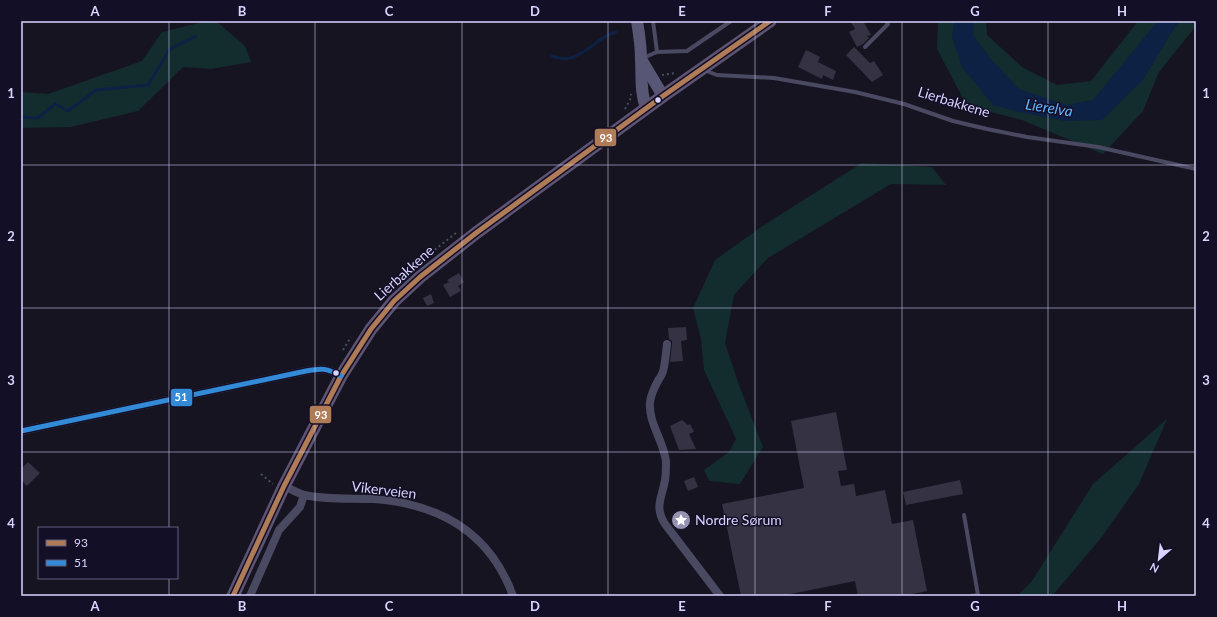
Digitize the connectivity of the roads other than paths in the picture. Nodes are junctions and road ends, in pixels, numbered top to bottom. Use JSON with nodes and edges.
{"nodes":[{"id":1,"x":637,"y":21,"type":"edge"},
{"id":2,"x":653,"y":21,"type":"edge"},
{"id":3,"x":731,"y":21,"type":"edge"},
{"id":4,"x":770,"y":21,"type":"edge"},
{"id":5,"x":886,"y":21,"type":"edge"},
{"id":6,"x":865,"y":48,"type":"dead end"},
{"id":7,"x":657,"y":52,"type":"junction"},
{"id":8,"x":641,"y":59,"type":"junction"},
{"id":9,"x":705,"y":66,"type":"junction"},
{"id":10,"x":664,"y":96,"type":"junction"},
{"id":11,"x":646,"y":108,"type":"junction"},
{"id":12,"x":1196,"y":169,"type":"edge"},
{"id":13,"x":667,"y":344,"type":"dead end"},
{"id":14,"x":341,"y":376,"type":"junction"},
{"id":15,"x":21,"y":430,"type":"edge"},
{"id":16,"x":284,"y":486,"type":"junction"},
{"id":17,"x":304,"y":495,"type":"junction"},
{"id":18,"x":964,"y":516,"type":"dead end"},
{"id":19,"x":233,"y":596,"type":"edge"},
{"id":20,"x":250,"y":596,"type":"edge"},
{"id":21,"x":513,"y":596,"type":"edge"},
{"id":22,"x":720,"y":596,"type":"edge"},
{"id":23,"x":971,"y":596,"type":"edge"}],
"edges":[{"from":1,"to":8,"type":"main road"},
{"from":2,"to":7,"type":"lane"},
{"from":3,"to":7,"type":"lane"},
{"from":4,"to":9,"type":"main road","name":"Lierbakkene"},
{"from":5,"to":6,"type":"lane"},
{"from":7,"to":8,"type":"lane"},
{"from":8,"to":10,"type":"main road"},
{"from":8,"to":11,"type":"main road"},
{"from":9,"to":10,"type":"main road","name":"Lierbakkene"},
{"from":9,"to":12,"type":"lane","name":"Lierbakkene"},
{"from":10,"to":11,"type":"main road","name":"Lierbakkene"},
{"from":11,"to":14,"type":"main road","name":"Lierbakkene"},
{"from":13,"to":22,"type":"street"},
{"from":14,"to":15,"type":"street"},
{"from":14,"to":16,"type":"main road","name":"Lierbakkene"},
{"from":16,"to":17,"type":"street","name":"Vikerveien"},
{"from":16,"to":19,"type":"main road","name":"Lierbakkene"},
{"from":17,"to":20,"type":"street"},
{"from":17,"to":21,"type":"street","name":"Vikerveien"},
{"from":18,"to":23,"type":"lane"}]}
